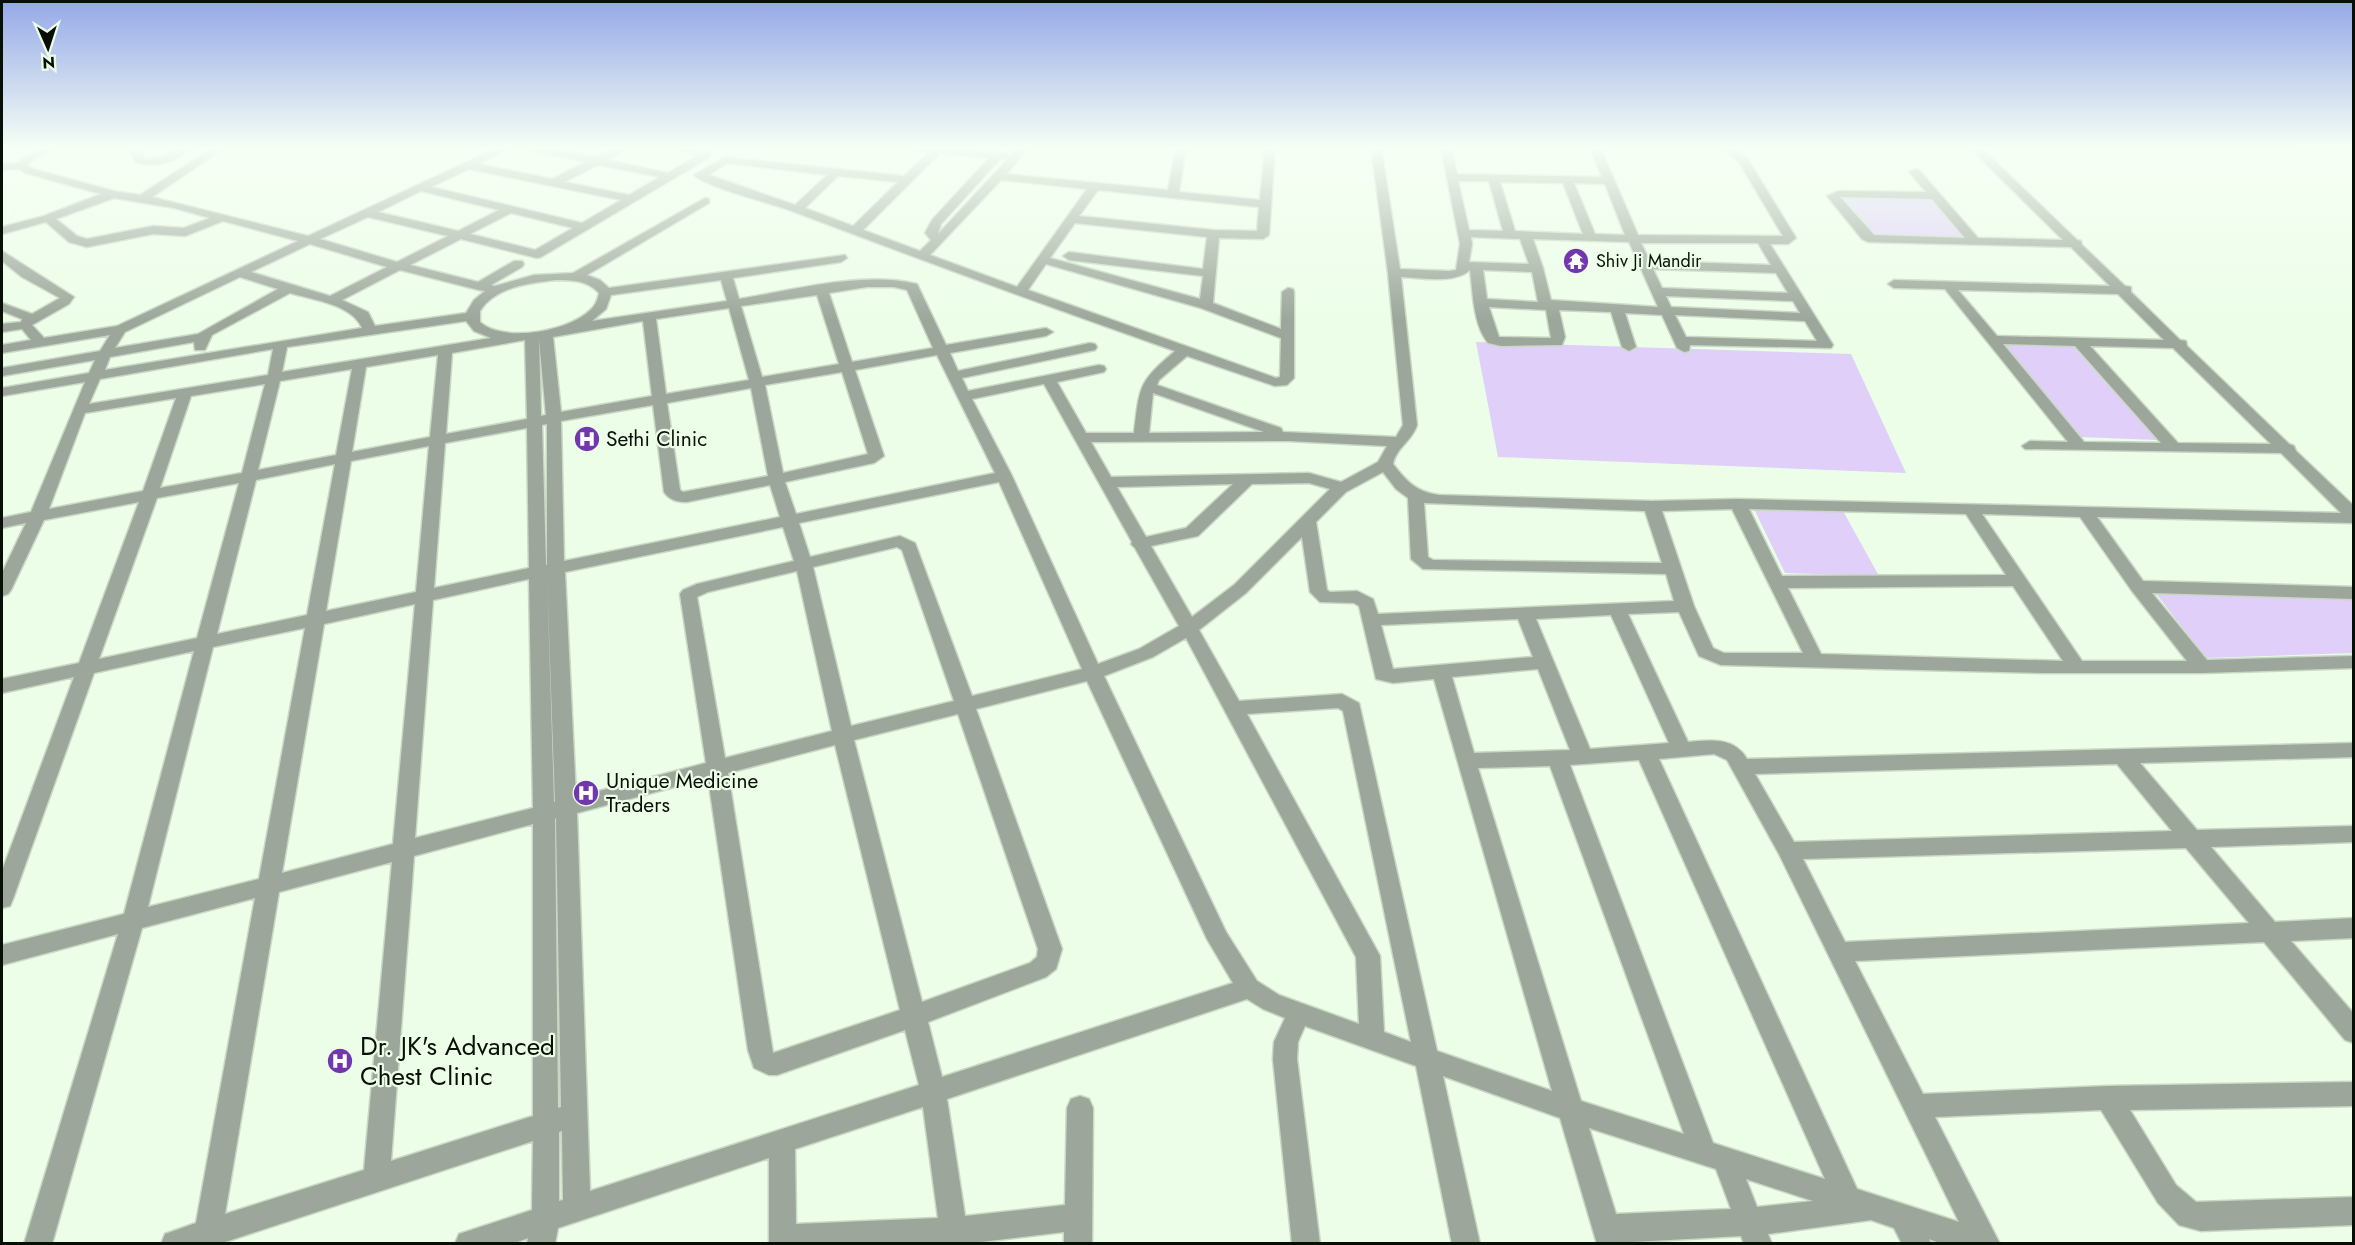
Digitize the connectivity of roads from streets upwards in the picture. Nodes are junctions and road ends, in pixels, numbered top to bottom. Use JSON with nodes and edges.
{"nodes":[{"id":1,"x":83,"y":205,"type":"edge"},
{"id":2,"x":168,"y":205,"type":"edge"},
{"id":3,"x":385,"y":205,"type":"edge"},
{"id":4,"x":493,"y":205,"type":"edge"},
{"id":5,"x":622,"y":205,"type":"edge"},
{"id":6,"x":698,"y":205,"type":"edge"},
{"id":7,"x":784,"y":205,"type":"edge"},
{"id":8,"x":801,"y":205,"type":"edge"},
{"id":9,"x":881,"y":205,"type":"edge"},
{"id":10,"x":953,"y":205,"type":"edge"},
{"id":11,"x":971,"y":205,"type":"edge"},
{"id":12,"x":1081,"y":205,"type":"edge"},
{"id":13,"x":1264,"y":205,"type":"edge"},
{"id":14,"x":1384,"y":205,"type":"edge"},
{"id":15,"x":1457,"y":205,"type":"edge"},
{"id":16,"x":1501,"y":205,"type":"edge"},
{"id":17,"x":1577,"y":205,"type":"edge"},
{"id":18,"x":1619,"y":205,"type":"edge"},
{"id":19,"x":1770,"y":205,"type":"edge"},
{"id":20,"x":1841,"y":205,"type":"edge"},
{"id":21,"x":1943,"y":205,"type":"edge"},
{"id":22,"x":2037,"y":205,"type":"edge"},
{"id":23,"x":2042,"y":205,"type":"edge"},
{"id":24,"x":510,"y":209,"type":"junction"},
{"id":25,"x":797,"y":209,"type":"junction"},
{"id":26,"x":368,"y":213,"type":"junction"},
{"id":27,"x":48,"y":218,"type":"junction"},
{"id":28,"x":222,"y":218,"type":"junction"},
{"id":29,"x":1071,"y":219,"type":"junction"},
{"id":30,"x":584,"y":227,"type":"junction"},
{"id":31,"x":2,"y":231,"type":"edge"},
{"id":32,"x":854,"y":232,"type":"junction"},
{"id":33,"x":1463,"y":233,"type":"junction"},
{"id":34,"x":459,"y":234,"type":"junction"},
{"id":35,"x":1213,"y":234,"type":"junction"},
{"id":36,"x":1510,"y":234,"type":"junction"},
{"id":37,"x":1525,"y":235,"type":"junction"},
{"id":38,"x":1590,"y":236,"type":"junction"},
{"id":39,"x":1633,"y":239,"type":"junction"},
{"id":40,"x":310,"y":240,"type":"junction"},
{"id":41,"x":938,"y":240,"type":"junction"},
{"id":42,"x":1762,"y":240,"type":"junction"},
{"id":43,"x":1974,"y":242,"type":"junction"},
{"id":44,"x":2080,"y":244,"type":"junction"},
{"id":45,"x":2,"y":255,"type":"edge"},
{"id":46,"x":921,"y":257,"type":"junction"},
{"id":47,"x":1047,"y":257,"type":"junction"},
{"id":48,"x":841,"y":258,"type":"dead end"},
{"id":49,"x":518,"y":264,"type":"dead end"},
{"id":50,"x":1646,"y":265,"type":"junction"},
{"id":51,"x":397,"y":266,"type":"junction"},
{"id":52,"x":1470,"y":266,"type":"junction"},
{"id":53,"x":1537,"y":268,"type":"junction"},
{"id":54,"x":1779,"y":269,"type":"junction"},
{"id":55,"x":240,"y":273,"type":"junction"},
{"id":56,"x":1208,"y":273,"type":"junction"},
{"id":57,"x":1394,"y":273,"type":"junction"},
{"id":58,"x":726,"y":275,"type":"junction"},
{"id":59,"x":578,"y":276,"type":"junction"},
{"id":60,"x":1894,"y":284,"type":"dead end"},
{"id":61,"x":1948,"y":285,"type":"junction"},
{"id":62,"x":479,"y":286,"type":"junction"},
{"id":63,"x":289,"y":288,"type":"junction"},
{"id":64,"x":497,"y":290,"type":"junction"},
{"id":65,"x":822,"y":290,"type":"junction"},
{"id":66,"x":2120,"y":290,"type":"junction"},
{"id":67,"x":2135,"y":290,"type":"junction"},
{"id":68,"x":606,"y":292,"type":"junction"},
{"id":69,"x":1020,"y":292,"type":"junction"},
{"id":70,"x":1288,"y":292,"type":"dead end"},
{"id":71,"x":1658,"y":292,"type":"junction"},
{"id":72,"x":1797,"y":297,"type":"junction"},
{"id":73,"x":331,"y":301,"type":"junction"},
{"id":74,"x":1481,"y":303,"type":"junction"},
{"id":75,"x":735,"y":304,"type":"junction"},
{"id":76,"x":1548,"y":304,"type":"junction"},
{"id":77,"x":1206,"y":305,"type":"junction"},
{"id":78,"x":2,"y":307,"type":"edge"},
{"id":79,"x":1616,"y":307,"type":"junction"},
{"id":80,"x":1667,"y":312,"type":"junction"},
{"id":81,"x":472,"y":315,"type":"junction"},
{"id":82,"x":1809,"y":317,"type":"junction"},
{"id":83,"x":649,"y":318,"type":"junction"},
{"id":84,"x":29,"y":322,"type":"junction"},
{"id":85,"x":2,"y":328,"type":"edge"},
{"id":86,"x":120,"y":329,"type":"junction"},
{"id":87,"x":370,"y":331,"type":"junction"},
{"id":88,"x":1046,"y":332,"type":"dead end"},
{"id":89,"x":540,"y":334,"type":"junction"},
{"id":90,"x":1287,"y":336,"type":"junction"},
{"id":91,"x":202,"y":337,"type":"junction"},
{"id":92,"x":1994,"y":340,"type":"junction"},
{"id":93,"x":2078,"y":341,"type":"junction"},
{"id":94,"x":41,"y":343,"type":"junction"},
{"id":95,"x":281,"y":344,"type":"junction"},
{"id":96,"x":2175,"y":344,"type":"junction"},
{"id":97,"x":2190,"y":344,"type":"junction"},
{"id":98,"x":1629,"y":347,"type":"dead end"},
{"id":99,"x":1090,"y":348,"type":"dead end"},
{"id":100,"x":2,"y":349,"type":"edge"},
{"id":101,"x":445,"y":350,"type":"junction"},
{"id":102,"x":1185,"y":350,"type":"junction"},
{"id":103,"x":941,"y":351,"type":"junction"},
{"id":104,"x":105,"y":354,"type":"junction"},
{"id":105,"x":198,"y":358,"type":"junction"},
{"id":106,"x":360,"y":364,"type":"junction"},
{"id":107,"x":845,"y":365,"type":"junction"},
{"id":108,"x":1100,"y":369,"type":"dead end"},
{"id":109,"x":2,"y":372,"type":"edge"},
{"id":110,"x":96,"y":375,"type":"junction"},
{"id":111,"x":953,"y":376,"type":"junction"},
{"id":112,"x":274,"y":378,"type":"junction"},
{"id":113,"x":1048,"y":379,"type":"junction"},
{"id":114,"x":757,"y":383,"type":"junction"},
{"id":115,"x":1149,"y":387,"type":"junction"},
{"id":116,"x":2,"y":392,"type":"edge"},
{"id":117,"x":185,"y":393,"type":"junction"},
{"id":118,"x":963,"y":396,"type":"junction"},
{"id":119,"x":661,"y":399,"type":"junction"},
{"id":120,"x":80,"y":410,"type":"junction"},
{"id":121,"x":545,"y":419,"type":"junction"},
{"id":122,"x":1289,"y":436,"type":"junction"},
{"id":123,"x":1141,"y":437,"type":"junction"},
{"id":124,"x":1080,"y":438,"type":"junction"},
{"id":125,"x":437,"y":441,"type":"junction"},
{"id":126,"x":1401,"y":442,"type":"junction"},
{"id":127,"x":2030,"y":446,"type":"dead end"},
{"id":128,"x":2079,"y":446,"type":"junction"},
{"id":129,"x":2174,"y":448,"type":"junction"},
{"id":130,"x":2283,"y":449,"type":"junction"},
{"id":131,"x":2299,"y":450,"type":"junction"},
{"id":132,"x":345,"y":459,"type":"junction"},
{"id":133,"x":1386,"y":464,"type":"junction"},
{"id":134,"x":249,"y":476,"type":"junction"},
{"id":135,"x":1004,"y":476,"type":"junction"},
{"id":136,"x":776,"y":478,"type":"junction"},
{"id":137,"x":1248,"y":479,"type":"junction"},
{"id":138,"x":1105,"y":482,"type":"junction"},
{"id":139,"x":1340,"y":489,"type":"junction"},
{"id":140,"x":150,"y":495,"type":"junction"},
{"id":141,"x":1416,"y":497,"type":"junction"},
{"id":142,"x":2354,"y":499,"type":"edge"},
{"id":143,"x":1738,"y":504,"type":"junction"},
{"id":144,"x":1652,"y":506,"type":"junction"},
{"id":145,"x":1971,"y":510,"type":"junction"},
{"id":146,"x":2086,"y":513,"type":"junction"},
{"id":147,"x":38,"y":516,"type":"junction"},
{"id":148,"x":2354,"y":517,"type":"edge"},
{"id":149,"x":790,"y":520,"type":"junction"},
{"id":150,"x":1308,"y":522,"type":"junction"},
{"id":151,"x":2,"y":523,"type":"edge"},
{"id":152,"x":1139,"y":544,"type":"junction"},
{"id":153,"x":804,"y":565,"type":"junction"},
{"id":154,"x":1672,"y":569,"type":"junction"},
{"id":155,"x":547,"y":570,"type":"junction"},
{"id":156,"x":2017,"y":580,"type":"junction"},
{"id":157,"x":1776,"y":582,"type":"junction"},
{"id":158,"x":2139,"y":586,"type":"junction"},
{"id":159,"x":2,"y":590,"type":"edge"},
{"id":160,"x":2354,"y":592,"type":"edge"},
{"id":161,"x":425,"y":596,"type":"junction"},
{"id":162,"x":1685,"y":606,"type":"junction"},
{"id":163,"x":1617,"y":609,"type":"junction"},
{"id":164,"x":1524,"y":612,"type":"junction"},
{"id":165,"x":314,"y":620,"type":"junction"},
{"id":166,"x":1370,"y":620,"type":"junction"},
{"id":167,"x":1188,"y":629,"type":"junction"},
{"id":168,"x":204,"y":643,"type":"junction"},
{"id":169,"x":1815,"y":660,"type":"junction"},
{"id":170,"x":1544,"y":662,"type":"junction"},
{"id":171,"x":2354,"y":662,"type":"edge"},
{"id":172,"x":2077,"y":667,"type":"junction"},
{"id":173,"x":2202,"y":667,"type":"junction"},
{"id":174,"x":84,"y":669,"type":"junction"},
{"id":175,"x":1442,"y":672,"type":"junction"},
{"id":176,"x":1093,"y":674,"type":"junction"},
{"id":177,"x":2,"y":686,"type":"edge"},
{"id":178,"x":965,"y":706,"type":"junction"},
{"id":179,"x":1234,"y":708,"type":"junction"},
{"id":180,"x":843,"y":736,"type":"junction"},
{"id":181,"x":1682,"y":750,"type":"junction"},
{"id":182,"x":2354,"y":750,"type":"edge"},
{"id":183,"x":1646,"y":753,"type":"junction"},
{"id":184,"x":2121,"y":755,"type":"junction"},
{"id":185,"x":1583,"y":757,"type":"junction"},
{"id":186,"x":1557,"y":758,"type":"junction"},
{"id":187,"x":1466,"y":761,"type":"junction"},
{"id":188,"x":1742,"y":766,"type":"junction"},
{"id":189,"x":717,"y":768,"type":"junction"},
{"id":190,"x":566,"y":808,"type":"junction"},
{"id":191,"x":544,"y":814,"type":"junction"},
{"id":192,"x":2354,"y":834,"type":"edge"},
{"id":193,"x":2190,"y":838,"type":"junction"},
{"id":194,"x":405,"y":850,"type":"junction"},
{"id":195,"x":1788,"y":851,"type":"junction"},
{"id":196,"x":268,"y":886,"type":"junction"},
{"id":197,"x":2,"y":898,"type":"edge"},
{"id":198,"x":132,"y":921,"type":"junction"},
{"id":199,"x":2354,"y":928,"type":"edge"},
{"id":200,"x":2270,"y":931,"type":"junction"},
{"id":201,"x":1838,"y":952,"type":"junction"},
{"id":202,"x":2,"y":955,"type":"edge"},
{"id":203,"x":1250,"y":988,"type":"junction"},
{"id":204,"x":1299,"y":1013,"type":"junction"},
{"id":205,"x":913,"y":1015,"type":"junction"},
{"id":206,"x":2354,"y":1032,"type":"edge"},
{"id":207,"x":1372,"y":1040,"type":"junction"},
{"id":208,"x":1425,"y":1058,"type":"junction"},
{"id":209,"x":933,"y":1091,"type":"junction"},
{"id":210,"x":2354,"y":1094,"type":"edge"},
{"id":211,"x":2108,"y":1098,"type":"junction"},
{"id":212,"x":1917,"y":1106,"type":"junction"},
{"id":213,"x":1080,"y":1108,"type":"dead end"},
{"id":214,"x":1572,"y":1110,"type":"junction"},
{"id":215,"x":574,"y":1115,"type":"junction"},
{"id":216,"x":545,"y":1124,"type":"junction"},
{"id":217,"x":782,"y":1140,"type":"junction"},
{"id":218,"x":1715,"y":1156,"type":"junction"},
{"id":219,"x":376,"y":1179,"type":"junction"},
{"id":220,"x":1861,"y":1204,"type":"junction"},
{"id":221,"x":577,"y":1207,"type":"junction"},
{"id":222,"x":2354,"y":1211,"type":"edge"},
{"id":223,"x":1903,"y":1216,"type":"junction"},
{"id":224,"x":546,"y":1217,"type":"junction"},
{"id":225,"x":1078,"y":1230,"type":"edge"},
{"id":226,"x":954,"y":1231,"type":"junction"},
{"id":227,"x":208,"y":1233,"type":"junction"},
{"id":228,"x":1754,"y":1233,"type":"edge"},
{"id":229,"x":1609,"y":1236,"type":"edge"},
{"id":230,"x":783,"y":1240,"type":"edge"},
{"id":231,"x":1985,"y":1243,"type":"edge"},
{"id":232,"x":38,"y":1244,"type":"edge"},
{"id":233,"x":175,"y":1244,"type":"edge"},
{"id":234,"x":469,"y":1244,"type":"edge"},
{"id":235,"x":541,"y":1244,"type":"edge"},
{"id":236,"x":1306,"y":1244,"type":"edge"},
{"id":237,"x":1466,"y":1244,"type":"edge"},
{"id":238,"x":1917,"y":1244,"type":"edge"}],
"edges":[{"from":1,"to":27,"type":"street"},
{"from":2,"to":28,"type":"street"},
{"from":3,"to":26,"type":"street"},
{"from":4,"to":24,"type":"street"},
{"from":5,"to":30,"type":"street"},
{"from":6,"to":59,"type":"street"},
{"from":7,"to":25,"type":"street"},
{"from":8,"to":25,"type":"street"},
{"from":9,"to":32,"type":"street"},
{"from":10,"to":41,"type":"street"},
{"from":11,"to":41,"type":"street"},
{"from":12,"to":29,"type":"street"},
{"from":13,"to":35,"type":"street"},
{"from":14,"to":57,"type":"street"},
{"from":15,"to":33,"type":"street"},
{"from":16,"to":36,"type":"street"},
{"from":17,"to":38,"type":"street"},
{"from":18,"to":39,"type":"street"},
{"from":19,"to":42,"type":"street"},
{"from":20,"to":43,"type":"street"},
{"from":21,"to":43,"type":"street"},
{"from":22,"to":44,"type":"street"},
{"from":23,"to":44,"type":"street"},
{"from":24,"to":30,"type":"street"},
{"from":24,"to":34,"type":"street"},
{"from":25,"to":32,"type":"street"},
{"from":26,"to":34,"type":"street"},
{"from":26,"to":40,"type":"street"},
{"from":27,"to":28,"type":"street"},
{"from":27,"to":31,"type":"street"},
{"from":28,"to":40,"type":"street"},
{"from":29,"to":35,"type":"street"},
{"from":29,"to":47,"type":"street"},
{"from":30,"to":34,"type":"street"},
{"from":32,"to":46,"type":"street"},
{"from":33,"to":36,"type":"street"},
{"from":33,"to":52,"type":"street"},
{"from":34,"to":51,"type":"street"},
{"from":35,"to":56,"type":"street"},
{"from":36,"to":37,"type":"street"},
{"from":37,"to":38,"type":"street"},
{"from":37,"to":53,"type":"street"},
{"from":38,"to":39,"type":"street"},
{"from":39,"to":42,"type":"street"},
{"from":39,"to":50,"type":"street"},
{"from":40,"to":51,"type":"street"},
{"from":40,"to":55,"type":"street"},
{"from":41,"to":46,"type":"street"},
{"from":42,"to":54,"type":"street"},
{"from":43,"to":44,"type":"street"},
{"from":44,"to":66,"type":"street"},
{"from":44,"to":67,"type":"street"},
{"from":45,"to":84,"type":"street"},
{"from":46,"to":69,"type":"street"},
{"from":47,"to":56,"type":"street"},
{"from":47,"to":69,"type":"street"},
{"from":47,"to":77,"type":"street"},
{"from":48,"to":58,"type":"street"},
{"from":49,"to":62,"type":"street"},
{"from":50,"to":54,"type":"street"},
{"from":50,"to":71,"type":"street"},
{"from":51,"to":62,"type":"street"},
{"from":51,"to":73,"type":"street"},
{"from":52,"to":53,"type":"street"},
{"from":52,"to":57,"type":"street"},
{"from":52,"to":74,"type":"street"},
{"from":53,"to":76,"type":"street"},
{"from":54,"to":72,"type":"street"},
{"from":55,"to":63,"type":"street"},
{"from":55,"to":86,"type":"street"},
{"from":56,"to":77,"type":"street"},
{"from":57,"to":126,"type":"street"},
{"from":58,"to":68,"type":"street"},
{"from":58,"to":75,"type":"street"},
{"from":59,"to":64,"type":"street"},
{"from":59,"to":68,"type":"street"},
{"from":60,"to":61,"type":"street"},
{"from":61,"to":66,"type":"street"},
{"from":61,"to":92,"type":"street"},
{"from":62,"to":64,"type":"street"},
{"from":63,"to":73,"type":"street"},
{"from":63,"to":91,"type":"street"},
{"from":64,"to":81,"type":"street"},
{"from":65,"to":75,"type":"street"},
{"from":65,"to":103,"type":"street"},
{"from":65,"to":107,"type":"street"},
{"from":66,"to":67,"type":"street"},
{"from":66,"to":96,"type":"street"},
{"from":67,"to":97,"type":"street"},
{"from":68,"to":89,"type":"street"},
{"from":69,"to":102,"type":"street"},
{"from":70,"to":90,"type":"street"},
{"from":71,"to":72,"type":"street"},
{"from":71,"to":80,"type":"street"},
{"from":72,"to":82,"type":"street"},
{"from":73,"to":87,"type":"street"},
{"from":74,"to":76,"type":"street"},
{"from":74,"to":76,"type":"street"},
{"from":75,"to":83,"type":"street"},
{"from":75,"to":114,"type":"street"},
{"from":76,"to":79,"type":"street"},
{"from":77,"to":90,"type":"street"},
{"from":78,"to":84,"type":"street"},
{"from":79,"to":80,"type":"street"},
{"from":79,"to":98,"type":"street"},
{"from":80,"to":82,"type":"street"},
{"from":80,"to":82,"type":"street"},
{"from":81,"to":87,"type":"street"},
{"from":81,"to":89,"type":"street"},
{"from":83,"to":89,"type":"street"},
{"from":83,"to":119,"type":"street"},
{"from":84,"to":85,"type":"street"},
{"from":84,"to":94,"type":"street"},
{"from":86,"to":94,"type":"street"},
{"from":86,"to":104,"type":"street"},
{"from":87,"to":95,"type":"street"},
{"from":88,"to":103,"type":"street"},
{"from":89,"to":101,"type":"street"},
{"from":89,"to":121,"type":"street"},
{"from":90,"to":102,"type":"street"},
{"from":91,"to":104,"type":"street"},
{"from":91,"to":105,"type":"street"},
{"from":92,"to":93,"type":"street"},
{"from":92,"to":128,"type":"street"},
{"from":93,"to":96,"type":"street"},
{"from":93,"to":129,"type":"street"},
{"from":94,"to":100,"type":"street"},
{"from":95,"to":105,"type":"street"},
{"from":95,"to":112,"type":"street"},
{"from":96,"to":97,"type":"street"},
{"from":96,"to":130,"type":"street"},
{"from":97,"to":131,"type":"street"},
{"from":99,"to":111,"type":"street"},
{"from":101,"to":106,"type":"street"},
{"from":101,"to":125,"type":"street"},
{"from":102,"to":115,"type":"street"},
{"from":103,"to":107,"type":"street"},
{"from":103,"to":111,"type":"street"},
{"from":104,"to":109,"type":"street"},
{"from":104,"to":110,"type":"street"},
{"from":105,"to":110,"type":"street"},
{"from":106,"to":112,"type":"street"},
{"from":106,"to":132,"type":"street"},
{"from":107,"to":114,"type":"street"},
{"from":107,"to":136,"type":"street"},
{"from":108,"to":113,"type":"street"},
{"from":110,"to":116,"type":"street"},
{"from":110,"to":120,"type":"street"},
{"from":111,"to":118,"type":"street"},
{"from":112,"to":117,"type":"street"},
{"from":112,"to":134,"type":"street"},
{"from":113,"to":118,"type":"street"},
{"from":113,"to":124,"type":"street"},
{"from":114,"to":119,"type":"street"},
{"from":114,"to":136,"type":"street"},
{"from":115,"to":122,"type":"street"},
{"from":115,"to":123,"type":"street"},
{"from":117,"to":120,"type":"street"},
{"from":117,"to":140,"type":"street"},
{"from":118,"to":135,"type":"street"},
{"from":119,"to":121,"type":"street"},
{"from":119,"to":136,"type":"street"},
{"from":120,"to":147,"type":"street"},
{"from":121,"to":125,"type":"street"},
{"from":121,"to":155,"type":"street"},
{"from":122,"to":123,"type":"street"},
{"from":122,"to":126,"type":"street"},
{"from":123,"to":124,"type":"street"},
{"from":124,"to":138,"type":"street"},
{"from":125,"to":132,"type":"street"},
{"from":125,"to":161,"type":"street"},
{"from":126,"to":133,"type":"street"},
{"from":127,"to":128,"type":"street"},
{"from":128,"to":129,"type":"street"},
{"from":129,"to":130,"type":"street"},
{"from":130,"to":131,"type":"street"},
{"from":130,"to":148,"type":"street"},
{"from":131,"to":142,"type":"street"},
{"from":132,"to":134,"type":"street"},
{"from":132,"to":165,"type":"street"},
{"from":133,"to":139,"type":"street"},
{"from":133,"to":141,"type":"street"},
{"from":134,"to":140,"type":"street"},
{"from":134,"to":168,"type":"street"},
{"from":135,"to":149,"type":"street"},
{"from":135,"to":176,"type":"street"},
{"from":136,"to":149,"type":"street"},
{"from":137,"to":138,"type":"street"},
{"from":137,"to":139,"type":"street"},
{"from":137,"to":152,"type":"street"},
{"from":138,"to":152,"type":"street"},
{"from":139,"to":150,"type":"street"},
{"from":140,"to":147,"type":"street"},
{"from":140,"to":174,"type":"street"},
{"from":141,"to":144,"type":"street"},
{"from":141,"to":154,"type":"street"},
{"from":143,"to":144,"type":"street"},
{"from":143,"to":145,"type":"street"},
{"from":143,"to":157,"type":"street"},
{"from":144,"to":154,"type":"street"},
{"from":145,"to":146,"type":"street"},
{"from":145,"to":156,"type":"street"},
{"from":146,"to":148,"type":"street"},
{"from":146,"to":158,"type":"street"},
{"from":147,"to":151,"type":"street"},
{"from":147,"to":159,"type":"street"},
{"from":149,"to":153,"type":"street"},
{"from":149,"to":155,"type":"street"},
{"from":150,"to":166,"type":"street"},
{"from":150,"to":167,"type":"street"},
{"from":152,"to":167,"type":"street"},
{"from":153,"to":178,"type":"street"},
{"from":153,"to":180,"type":"street"},
{"from":153,"to":189,"type":"street"},
{"from":154,"to":162,"type":"street"},
{"from":155,"to":161,"type":"street"},
{"from":155,"to":190,"type":"street"},
{"from":155,"to":191,"type":"street"},
{"from":156,"to":157,"type":"street"},
{"from":156,"to":172,"type":"street"},
{"from":157,"to":169,"type":"street"},
{"from":158,"to":160,"type":"street"},
{"from":158,"to":173,"type":"street"},
{"from":161,"to":165,"type":"street"},
{"from":161,"to":194,"type":"street"},
{"from":162,"to":163,"type":"street"},
{"from":162,"to":169,"type":"street"},
{"from":163,"to":164,"type":"street"},
{"from":163,"to":181,"type":"street"},
{"from":164,"to":166,"type":"street"},
{"from":164,"to":170,"type":"street"},
{"from":165,"to":168,"type":"street"},
{"from":165,"to":196,"type":"street"},
{"from":166,"to":175,"type":"street"},
{"from":167,"to":176,"type":"street"},
{"from":167,"to":179,"type":"street"},
{"from":168,"to":174,"type":"street"},
{"from":168,"to":198,"type":"street"},
{"from":169,"to":172,"type":"street"},
{"from":170,"to":175,"type":"street"},
{"from":170,"to":185,"type":"street"},
{"from":171,"to":173,"type":"street"},
{"from":172,"to":173,"type":"street"},
{"from":174,"to":177,"type":"street"},
{"from":174,"to":197,"type":"street"},
{"from":175,"to":187,"type":"street"},
{"from":176,"to":178,"type":"street"},
{"from":176,"to":203,"type":"street"},
{"from":178,"to":180,"type":"street"},
{"from":178,"to":205,"type":"street"},
{"from":179,"to":207,"type":"street"},
{"from":179,"to":208,"type":"street"},
{"from":180,"to":189,"type":"street"},
{"from":180,"to":205,"type":"street"},
{"from":181,"to":183,"type":"street"},
{"from":181,"to":188,"type":"street"},
{"from":182,"to":184,"type":"street"},
{"from":183,"to":185,"type":"street"},
{"from":183,"to":220,"type":"street"},
{"from":184,"to":188,"type":"street"},
{"from":184,"to":193,"type":"street"},
{"from":185,"to":186,"type":"street"},
{"from":186,"to":187,"type":"street"},
{"from":186,"to":218,"type":"street"},
{"from":187,"to":214,"type":"street"},
{"from":188,"to":195,"type":"street"},
{"from":189,"to":190,"type":"street"},
{"from":189,"to":205,"type":"street"},
{"from":190,"to":191,"type":"street"},
{"from":190,"to":215,"type":"street"},
{"from":191,"to":194,"type":"street"},
{"from":191,"to":216,"type":"street"},
{"from":192,"to":193,"type":"street"},
{"from":193,"to":195,"type":"street"},
{"from":193,"to":200,"type":"street"},
{"from":194,"to":196,"type":"street"},
{"from":194,"to":219,"type":"street"},
{"from":195,"to":201,"type":"street"},
{"from":196,"to":198,"type":"street"},
{"from":196,"to":227,"type":"street"},
{"from":198,"to":202,"type":"street"},
{"from":198,"to":232,"type":"street"},
{"from":199,"to":200,"type":"street"},
{"from":200,"to":201,"type":"street"},
{"from":200,"to":206,"type":"street"},
{"from":201,"to":212,"type":"street"},
{"from":203,"to":204,"type":"street"},
{"from":203,"to":209,"type":"street"},
{"from":204,"to":207,"type":"street"},
{"from":204,"to":236,"type":"street"},
{"from":205,"to":209,"type":"street"},
{"from":207,"to":208,"type":"street"},
{"from":208,"to":214,"type":"street"},
{"from":208,"to":237,"type":"street"},
{"from":209,"to":217,"type":"street"},
{"from":209,"to":226,"type":"street"},
{"from":210,"to":211,"type":"street"},
{"from":211,"to":212,"type":"street"},
{"from":211,"to":222,"type":"street"},
{"from":212,"to":231,"type":"street"},
{"from":213,"to":225,"type":"street"},
{"from":214,"to":218,"type":"street"},
{"from":214,"to":229,"type":"street"},
{"from":215,"to":216,"type":"street"},
{"from":215,"to":221,"type":"street"},
{"from":216,"to":219,"type":"street"},
{"from":216,"to":224,"type":"street"},
{"from":217,"to":221,"type":"street"},
{"from":217,"to":230,"type":"street"},
{"from":218,"to":220,"type":"street"},
{"from":218,"to":228,"type":"street"},
{"from":219,"to":227,"type":"street"},
{"from":220,"to":223,"type":"street"},
{"from":220,"to":228,"type":"street"},
{"from":221,"to":224,"type":"street"},
{"from":223,"to":231,"type":"street"},
{"from":223,"to":238,"type":"street"},
{"from":224,"to":234,"type":"street"},
{"from":224,"to":235,"type":"street"},
{"from":225,"to":226,"type":"street"},
{"from":226,"to":230,"type":"street"},
{"from":227,"to":233,"type":"street"},
{"from":228,"to":229,"type":"street"}]}
